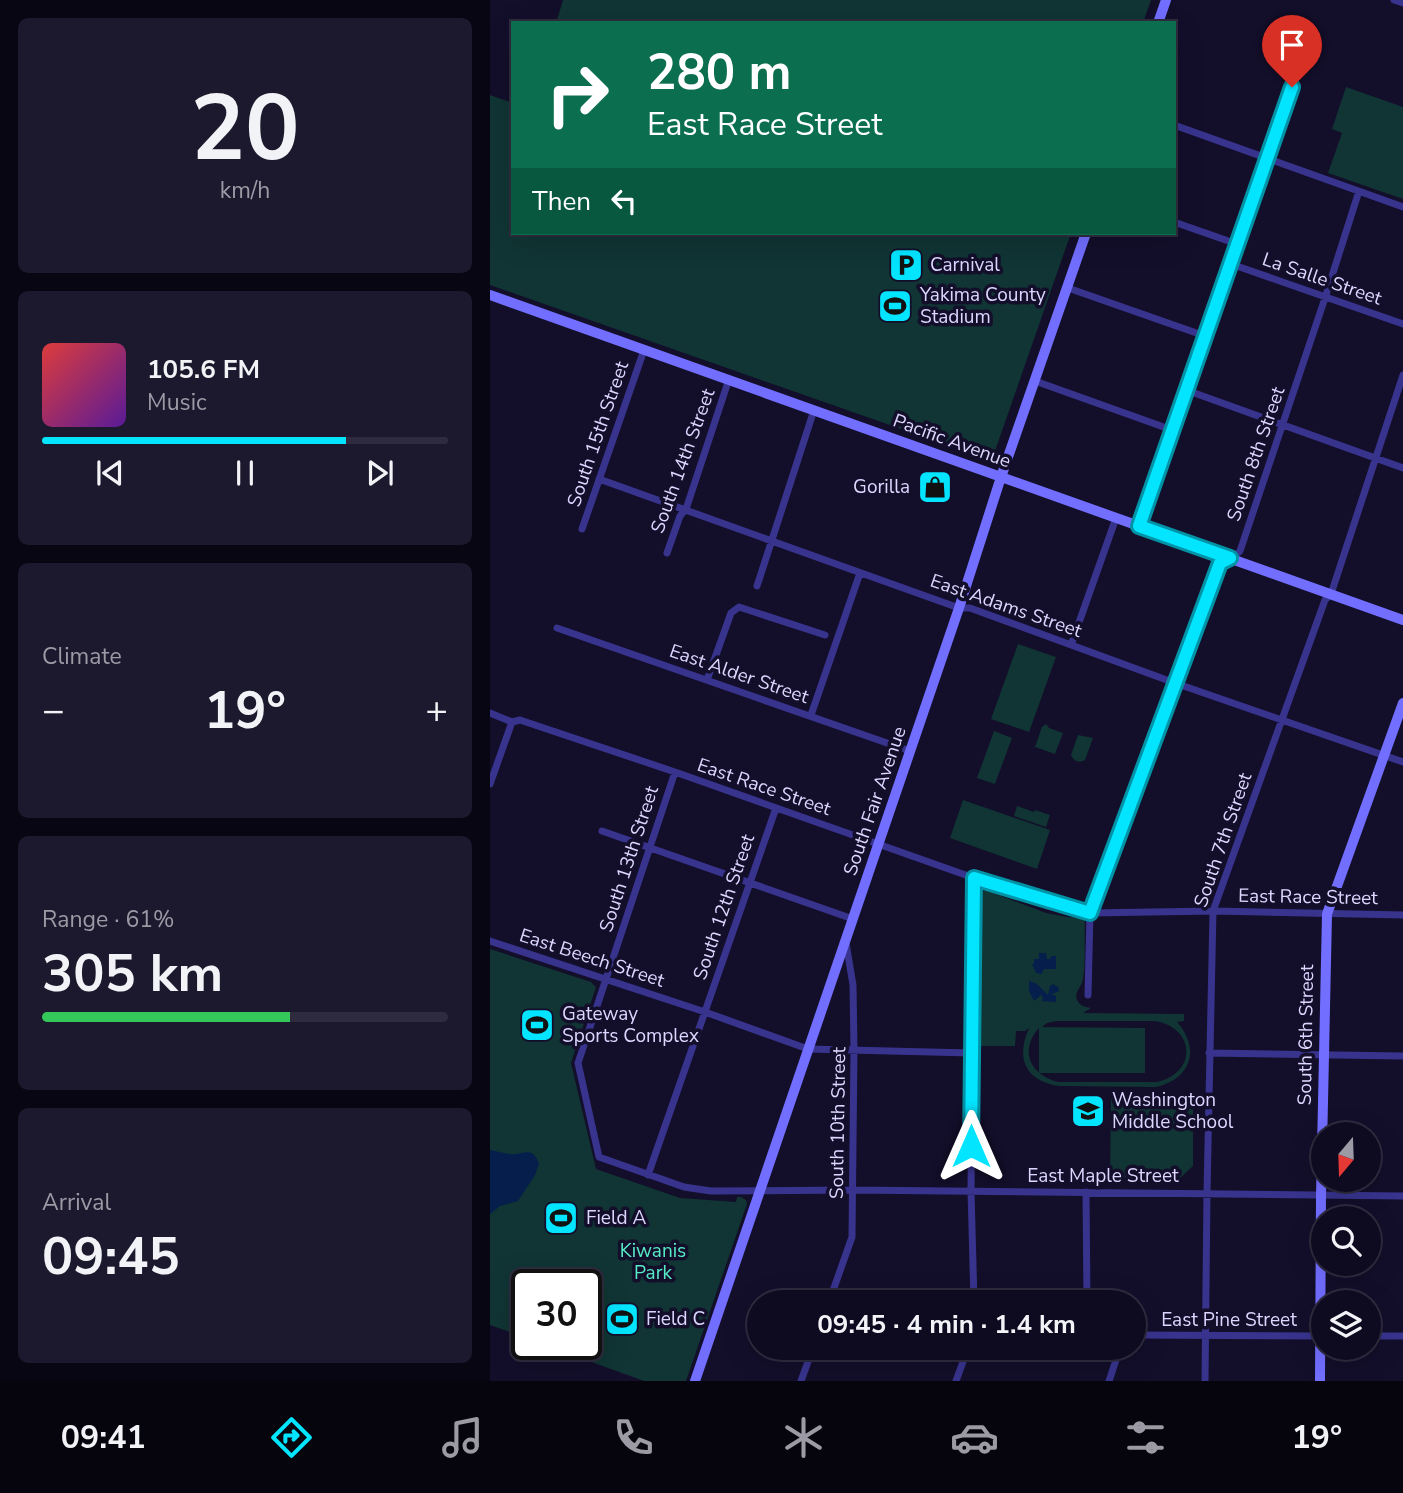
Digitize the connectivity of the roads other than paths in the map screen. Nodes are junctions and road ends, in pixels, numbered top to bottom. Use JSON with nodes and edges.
{"nodes":[{"id":1,"x":1166,"y":0,"type":"edge"},
{"id":2,"x":1394,"y":0,"type":"edge"},
{"id":3,"x":1403,"y":3,"type":"edge"},
{"id":4,"x":1159,"y":21,"type":"edge"},
{"id":5,"x":1270,"y":44,"type":"dead end"},
{"id":6,"x":1176,"y":126,"type":"edge"},
{"id":7,"x":1268,"y":158,"type":"junction"},
{"id":8,"x":1359,"y":191,"type":"junction"},
{"id":9,"x":1403,"y":206,"type":"edge"},
{"id":10,"x":1176,"y":223,"type":"edge"},
{"id":11,"x":1085,"y":235,"type":"edge"},
{"id":12,"x":1237,"y":244,"type":"junction"},
{"id":13,"x":1231,"y":264,"type":"junction"},
{"id":14,"x":1068,"y":288,"type":"junction"},
{"id":15,"x":490,"y":295,"type":"edge"},
{"id":16,"x":1325,"y":298,"type":"junction"},
{"id":17,"x":1403,"y":324,"type":"edge"},
{"id":18,"x":1205,"y":336,"type":"junction"},
{"id":19,"x":644,"y":349,"type":"junction"},
{"id":20,"x":1403,"y":375,"type":"edge"},
{"id":21,"x":729,"y":379,"type":"junction"},
{"id":22,"x":1035,"y":381,"type":"junction"},
{"id":23,"x":1186,"y":390,"type":"junction"},
{"id":24,"x":814,"y":410,"type":"junction"},
{"id":25,"x":1283,"y":425,"type":"junction"},
{"id":26,"x":1172,"y":430,"type":"junction"},
{"id":27,"x":1375,"y":458,"type":"junction"},
{"id":28,"x":1403,"y":468,"type":"edge"},
{"id":29,"x":1000,"y":477,"type":"junction"},
{"id":30,"x":599,"y":479,"type":"junction"},
{"id":31,"x":685,"y":509,"type":"junction"},
{"id":32,"x":1116,"y":517,"type":"junction"},
{"id":33,"x":1139,"y":526,"type":"junction"},
{"id":34,"x":582,"y":529,"type":"dead end"},
{"id":35,"x":771,"y":540,"type":"junction"},
{"id":36,"x":667,"y":554,"type":"dead end"},
{"id":37,"x":1230,"y":558,"type":"junction"},
{"id":38,"x":860,"y":573,"type":"junction"},
{"id":39,"x":757,"y":586,"type":"dead end"},
{"id":40,"x":1331,"y":594,"type":"junction"},
{"id":41,"x":960,"y":608,"type":"junction"},
{"id":42,"x":1403,"y":620,"type":"edge"},
{"id":43,"x":557,"y":628,"type":"dead end"},
{"id":44,"x":825,"y":635,"type":"dead end"},
{"id":45,"x":1071,"y":645,"type":"junction"},
{"id":46,"x":707,"y":680,"type":"junction"},
{"id":47,"x":1175,"y":683,"type":"junction"},
{"id":48,"x":1403,"y":703,"type":"edge"},
{"id":49,"x":490,"y":713,"type":"edge"},
{"id":50,"x":811,"y":715,"type":"junction"},
{"id":51,"x":1281,"y":719,"type":"junction"},
{"id":52,"x":512,"y":722,"type":"junction"},
{"id":53,"x":910,"y":751,"type":"junction"},
{"id":54,"x":1384,"y":756,"type":"junction"},
{"id":55,"x":1403,"y":762,"type":"edge"},
{"id":56,"x":675,"y":772,"type":"junction"},
{"id":57,"x":490,"y":784,"type":"edge"},
{"id":58,"x":776,"y":808,"type":"junction"},
{"id":59,"x":602,"y":831,"type":"dead end"},
{"id":60,"x":879,"y":844,"type":"junction"},
{"id":61,"x":650,"y":848,"type":"junction"},
{"id":62,"x":974,"y":878,"type":"junction"},
{"id":63,"x":750,"y":883,"type":"junction"},
{"id":64,"x":1213,"y":911,"type":"junction"},
{"id":65,"x":1090,"y":913,"type":"junction"},
{"id":66,"x":1327,"y":914,"type":"junction"},
{"id":67,"x":1403,"y":915,"type":"edge"},
{"id":68,"x":853,"y":919,"type":"junction"},
{"id":69,"x":490,"y":941,"type":"edge"},
{"id":70,"x":845,"y":941,"type":"junction"},
{"id":71,"x":606,"y":979,"type":"junction"},
{"id":72,"x":1088,"y":995,"type":"dead end"},
{"id":73,"x":705,"y":1012,"type":"junction"},
{"id":74,"x":808,"y":1049,"type":"junction"},
{"id":75,"x":854,"y":1050,"type":"junction"},
{"id":76,"x":971,"y":1053,"type":"junction"},
{"id":77,"x":1209,"y":1053,"type":"junction"},
{"id":78,"x":1323,"y":1056,"type":"junction"},
{"id":79,"x":1403,"y":1056,"type":"edge"},
{"id":80,"x":599,"y":1157,"type":"joint"},
{"id":81,"x":648,"y":1175,"type":"junction"},
{"id":82,"x":760,"y":1190,"type":"junction"},
{"id":83,"x":853,"y":1190,"type":"junction"},
{"id":84,"x":971,"y":1191,"type":"junction"},
{"id":85,"x":1086,"y":1192,"type":"junction"},
{"id":86,"x":1206,"y":1193,"type":"junction"},
{"id":87,"x":1321,"y":1196,"type":"junction"},
{"id":88,"x":1403,"y":1196,"type":"edge"},
{"id":89,"x":833,"y":1290,"type":"edge"},
{"id":90,"x":974,"y":1290,"type":"edge"},
{"id":91,"x":1087,"y":1290,"type":"edge"},
{"id":92,"x":1322,"y":1290,"type":"edge"},
{"id":93,"x":1146,"y":1335,"type":"edge"},
{"id":94,"x":1206,"y":1335,"type":"junction"},
{"id":95,"x":1311,"y":1336,"type":"edge"},
{"id":96,"x":1381,"y":1336,"type":"edge"},
{"id":97,"x":1403,"y":1336,"type":"edge"},
{"id":98,"x":809,"y":1360,"type":"edge"},
{"id":99,"x":964,"y":1360,"type":"edge"},
{"id":100,"x":1116,"y":1360,"type":"edge"},
{"id":101,"x":1321,"y":1360,"type":"edge"},
{"id":102,"x":695,"y":1381,"type":"edge"},
{"id":103,"x":802,"y":1381,"type":"edge"},
{"id":104,"x":956,"y":1381,"type":"edge"},
{"id":105,"x":1109,"y":1381,"type":"edge"},
{"id":106,"x":1205,"y":1381,"type":"edge"},
{"id":107,"x":1320,"y":1381,"type":"edge"}],
"edges":[{"from":1,"to":4,"type":"street"},
{"from":2,"to":3,"type":"street"},
{"from":5,"to":7,"type":"street"},
{"from":6,"to":7,"type":"street"},
{"from":7,"to":8,"type":"street"},
{"from":7,"to":12,"type":"street"},
{"from":8,"to":9,"type":"street"},
{"from":8,"to":16,"type":"street","name":"South 8th Street"},
{"from":10,"to":12,"type":"street"},
{"from":11,"to":14,"type":"street","name":"South Fair Avenue"},
{"from":12,"to":13,"type":"street"},
{"from":13,"to":16,"type":"street","name":"La Salle Street"},
{"from":13,"to":18,"type":"street"},
{"from":14,"to":18,"type":"street"},
{"from":14,"to":22,"type":"street","name":"South Fair Avenue"},
{"from":15,"to":19,"type":"street","name":"Pacific Avenue"},
{"from":16,"to":17,"type":"street","name":"La Salle Street"},
{"from":16,"to":25,"type":"street","name":"South 8th Street"},
{"from":18,"to":23,"type":"street"},
{"from":19,"to":21,"type":"street","name":"Pacific Avenue"},
{"from":19,"to":30,"type":"street","name":"South 15th Street"},
{"from":20,"to":27,"type":"street","name":"South 7th Street"},
{"from":21,"to":24,"type":"street","name":"Pacific Avenue"},
{"from":21,"to":31,"type":"street","name":"South 14th Street"},
{"from":22,"to":26,"type":"street"},
{"from":22,"to":29,"type":"street","name":"South Fair Avenue"},
{"from":23,"to":25,"type":"street"},
{"from":23,"to":26,"type":"street"},
{"from":24,"to":29,"type":"street","name":"Pacific Avenue"},
{"from":24,"to":35,"type":"street"},
{"from":25,"to":27,"type":"street"},
{"from":25,"to":37,"type":"street","name":"South 8th Street"},
{"from":26,"to":33,"type":"street"},
{"from":27,"to":28,"type":"street"},
{"from":27,"to":40,"type":"street","name":"South 7th Street"},
{"from":29,"to":32,"type":"street","name":"Pacific Avenue"},
{"from":29,"to":41,"type":"street","name":"South Fair Avenue"},
{"from":30,"to":31,"type":"street","name":"East Adams Street"},
{"from":30,"to":34,"type":"street","name":"South 15th Street"},
{"from":31,"to":35,"type":"street","name":"East Adams Street"},
{"from":31,"to":36,"type":"street","name":"South 14th Street"},
{"from":32,"to":33,"type":"street","name":"Pacific Avenue"},
{"from":32,"to":45,"type":"street"},
{"from":33,"to":37,"type":"street","name":"Pacific Avenue"},
{"from":35,"to":38,"type":"street","name":"East Adams Street"},
{"from":35,"to":39,"type":"street"},
{"from":37,"to":40,"type":"street","name":"Pacific Avenue"},
{"from":37,"to":47,"type":"street","name":"South 8th Street"},
{"from":38,"to":41,"type":"street","name":"East Adams Street"},
{"from":38,"to":50,"type":"street"},
{"from":40,"to":42,"type":"street","name":"Pacific Avenue"},
{"from":40,"to":51,"type":"street","name":"South 7th Street"},
{"from":41,"to":45,"type":"street","name":"East Adams Street"},
{"from":41,"to":53,"type":"street","name":"South Fair Avenue"},
{"from":43,"to":46,"type":"street","name":"East Alder Street"},
{"from":44,"to":46,"type":"street"},
{"from":45,"to":47,"type":"street","name":"East Adams Street"},
{"from":46,"to":50,"type":"street","name":"East Alder Street"},
{"from":47,"to":51,"type":"street","name":"East Adams Street"},
{"from":47,"to":65,"type":"street","name":"South 8th Street"},
{"from":48,"to":54,"type":"street","name":"South 6th Street"},
{"from":49,"to":52,"type":"street","name":"East Race Street"},
{"from":50,"to":53,"type":"street","name":"East Alder Street"},
{"from":51,"to":54,"type":"street","name":"East Adams Street"},
{"from":51,"to":64,"type":"street","name":"South 7th Street"},
{"from":52,"to":56,"type":"street","name":"East Race Street"},
{"from":52,"to":57,"type":"street"},
{"from":53,"to":60,"type":"street","name":"South Fair Avenue"},
{"from":54,"to":55,"type":"street","name":"East Adams Street"},
{"from":54,"to":66,"type":"street","name":"South 6th Street"},
{"from":56,"to":58,"type":"street","name":"East Race Street"},
{"from":56,"to":61,"type":"street","name":"South 13th Street"},
{"from":58,"to":60,"type":"street","name":"East Race Street"},
{"from":58,"to":63,"type":"street","name":"South 12th Street"},
{"from":59,"to":61,"type":"street"},
{"from":60,"to":62,"type":"street","name":"East Race Street"},
{"from":60,"to":68,"type":"street","name":"South Fair Avenue"},
{"from":61,"to":63,"type":"street"},
{"from":61,"to":71,"type":"street","name":"South 13th Street"},
{"from":62,"to":65,"type":"street","name":"East Race Street"},
{"from":62,"to":76,"type":"street"},
{"from":63,"to":68,"type":"street"},
{"from":63,"to":73,"type":"street","name":"South 12th Street"},
{"from":64,"to":65,"type":"street","name":"East Race Street"},
{"from":64,"to":66,"type":"street","name":"East Race Street"},
{"from":64,"to":77,"type":"street","name":"South 7th Street"},
{"from":65,"to":72,"type":"street","name":"South 8th Street"},
{"from":66,"to":67,"type":"street","name":"East Race Street"},
{"from":66,"to":78,"type":"street","name":"South 6th Street"},
{"from":68,"to":70,"type":"street","name":"South Fair Avenue"},
{"from":69,"to":71,"type":"street","name":"East Beech Street"},
{"from":70,"to":74,"type":"street","name":"South Fair Avenue"},
{"from":70,"to":75,"type":"street","name":"South 10th Street"},
{"from":71,"to":73,"type":"street","name":"East Beech Street"},
{"from":71,"to":80,"type":"street","name":"South 13th Street"},
{"from":73,"to":74,"type":"street","name":"East Beech Street"},
{"from":73,"to":81,"type":"street","name":"South 12th Street"},
{"from":74,"to":75,"type":"street","name":"East Beech Street"},
{"from":74,"to":82,"type":"street","name":"South Fair Avenue"},
{"from":75,"to":76,"type":"street","name":"East Beech Street"},
{"from":75,"to":83,"type":"street","name":"South 10th Street"},
{"from":76,"to":84,"type":"street"},
{"from":77,"to":78,"type":"street"},
{"from":77,"to":86,"type":"street","name":"South 7th Street"},
{"from":78,"to":79,"type":"street"},
{"from":78,"to":87,"type":"street","name":"South 6th Street"},
{"from":80,"to":81,"type":"street","name":"East Maple Street"},
{"from":81,"to":82,"type":"street","name":"East Maple Street"},
{"from":82,"to":83,"type":"street","name":"East Maple Street"},
{"from":82,"to":102,"type":"street","name":"South Fair Avenue"},
{"from":83,"to":84,"type":"street","name":"East Maple Street"},
{"from":83,"to":89,"type":"street","name":"South 10th Street"},
{"from":84,"to":85,"type":"street","name":"East Maple Street"},
{"from":84,"to":90,"type":"street"},
{"from":85,"to":86,"type":"street","name":"East Maple Street"},
{"from":85,"to":91,"type":"street"},
{"from":86,"to":87,"type":"street","name":"East Maple Street"},
{"from":86,"to":94,"type":"street","name":"South 7th Street"},
{"from":87,"to":88,"type":"street","name":"East Maple Street"},
{"from":87,"to":92,"type":"street","name":"South 6th Street"},
{"from":93,"to":94,"type":"street","name":"East Pine Street"},
{"from":94,"to":95,"type":"street","name":"East Pine Street"},
{"from":94,"to":106,"type":"street","name":"South 7th Street"},
{"from":96,"to":97,"type":"street"},
{"from":98,"to":103,"type":"street"},
{"from":99,"to":104,"type":"street"},
{"from":100,"to":105,"type":"street"},
{"from":101,"to":107,"type":"street","name":"South 6th Street"}]}
